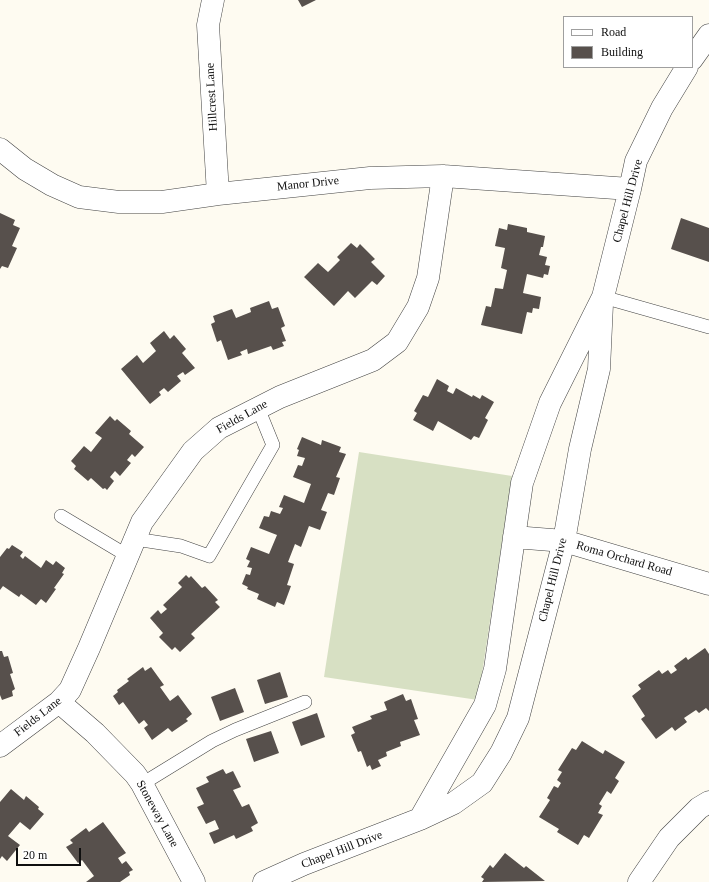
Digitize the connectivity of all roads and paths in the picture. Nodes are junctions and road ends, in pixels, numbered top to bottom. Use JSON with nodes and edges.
{"nodes":[{"id":1,"x":213,"y":0,"type":"edge"},
{"id":2,"x":709,"y":35,"type":"edge"},
{"id":3,"x":693,"y":59,"type":"edge"},
{"id":4,"x":686,"y":68,"type":"edge"},
{"id":5,"x":0,"y":149,"type":"edge"},
{"id":6,"x":443,"y":176,"type":"junction"},
{"id":7,"x":630,"y":190,"type":"junction"},
{"id":8,"x":218,"y":194,"type":"junction"},
{"id":9,"x":603,"y":297,"type":"junction"},
{"id":10,"x":709,"y":327,"type":"edge"},
{"id":11,"x":258,"y":408,"type":"junction"},
{"id":12,"x":61,"y":516,"type":"dead end"},
{"id":13,"x":514,"y":537,"type":"junction"},
{"id":14,"x":564,"y":541,"type":"junction"},
{"id":15,"x":132,"y":548,"type":"junction"},
{"id":16,"x":709,"y":584,"type":"edge"},
{"id":17,"x":60,"y":702,"type":"junction"},
{"id":18,"x":305,"y":702,"type":"dead end"},
{"id":19,"x":0,"y":746,"type":"edge"},
{"id":20,"x":142,"y":784,"type":"junction"},
{"id":21,"x":709,"y":802,"type":"edge"},
{"id":22,"x":420,"y":819,"type":"junction"},
{"id":23,"x":194,"y":882,"type":"edge"},
{"id":24,"x":264,"y":882,"type":"edge"},
{"id":25,"x":639,"y":882,"type":"edge"}],
"edges":[{"from":1,"to":8,"type":"street","name":"Hillcrest Lane"},
{"from":2,"to":3,"type":"street"},
{"from":4,"to":7,"type":"street","name":"Chapel Hill Drive"},
{"from":5,"to":8,"type":"street","name":"Manor Drive"},
{"from":6,"to":7,"type":"street","name":"Manor Drive"},
{"from":6,"to":8,"type":"street","name":"Manor Drive"},
{"from":6,"to":11,"type":"street","name":"Fields Lane"},
{"from":7,"to":9,"type":"street","name":"Chapel Hill Drive"},
{"from":9,"to":10,"type":"lane"},
{"from":9,"to":13,"type":"street","name":"Chapel Hill Drive"},
{"from":9,"to":14,"type":"street","name":"Chapel Hill Drive"},
{"from":11,"to":15,"type":"street","name":"Fields Lane"},
{"from":11,"to":15,"type":"lane"},
{"from":12,"to":15,"type":"lane"},
{"from":13,"to":14,"type":"street","name":"Roma Orchard Road"},
{"from":13,"to":22,"type":"street","name":"Chapel Hill Drive"},
{"from":14,"to":16,"type":"street","name":"Roma Orchard Road"},
{"from":14,"to":22,"type":"street","name":"Chapel Hill Drive"},
{"from":15,"to":17,"type":"street","name":"Fields Lane"},
{"from":17,"to":19,"type":"street","name":"Fields Lane"},
{"from":17,"to":20,"type":"street","name":"Stoneway Lane"},
{"from":18,"to":20,"type":"lane"},
{"from":20,"to":23,"type":"street","name":"Stoneway Lane"},
{"from":21,"to":25,"type":"street"},
{"from":22,"to":24,"type":"street","name":"Chapel Hill Drive"}]}
